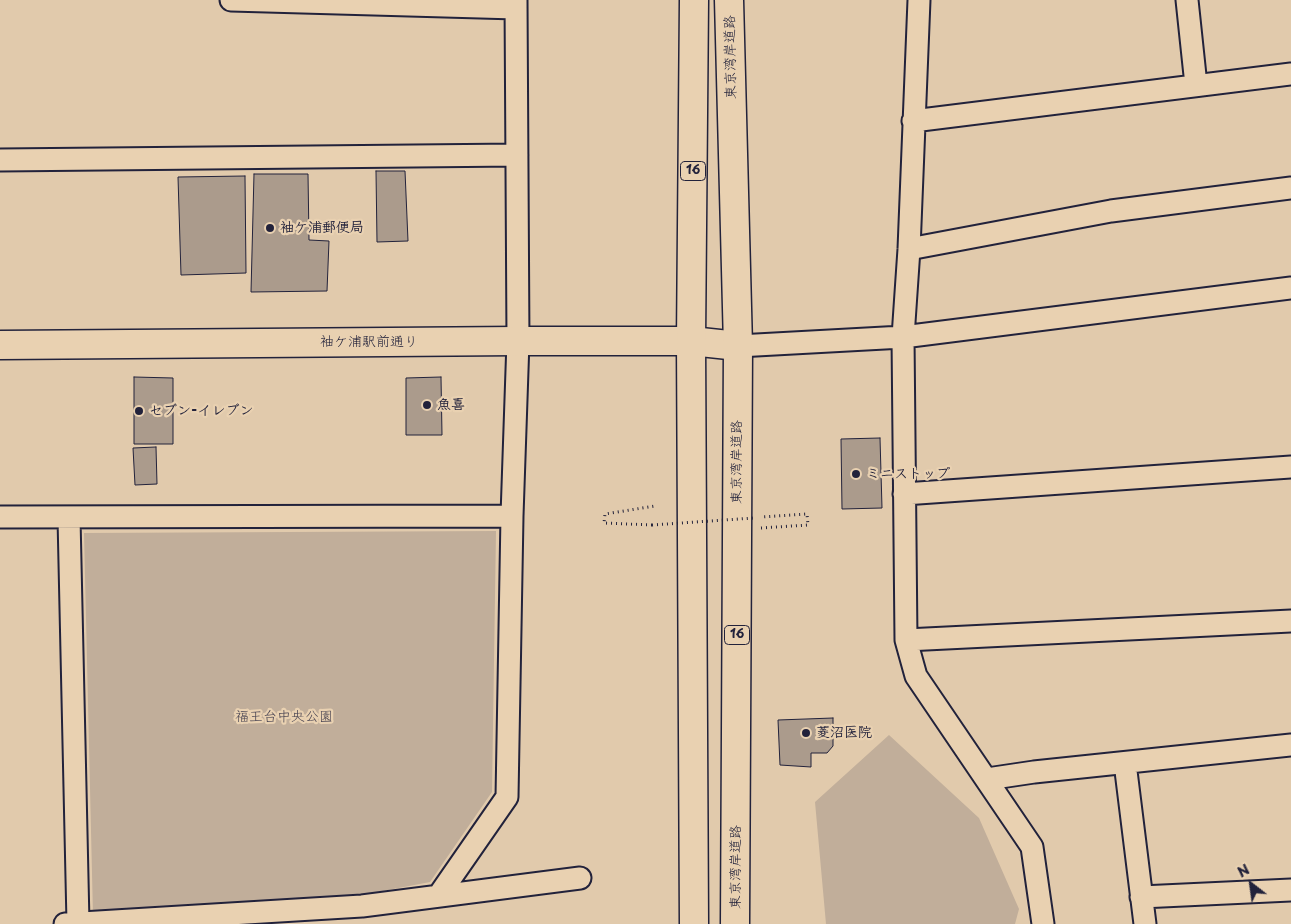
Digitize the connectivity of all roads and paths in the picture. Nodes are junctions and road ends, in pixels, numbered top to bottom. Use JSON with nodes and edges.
{"nodes":[{"id":1,"x":231,"y":0,"type":"edge"},
{"id":2,"x":694,"y":0,"type":"edge"},
{"id":3,"x":730,"y":0,"type":"edge"},
{"id":4,"x":918,"y":0,"type":"edge"},
{"id":5,"x":1187,"y":0,"type":"edge"},
{"id":6,"x":516,"y":4,"type":"edge"},
{"id":7,"x":1291,"y":74,"type":"edge"},
{"id":8,"x":1196,"y":85,"type":"junction"},
{"id":9,"x":913,"y":121,"type":"junction"},
{"id":10,"x":517,"y":155,"type":"junction"},
{"id":11,"x":0,"y":160,"type":"edge"},
{"id":12,"x":1291,"y":188,"type":"edge"},
{"id":13,"x":909,"y":249,"type":"junction"},
{"id":14,"x":1291,"y":288,"type":"edge"},
{"id":15,"x":903,"y":337,"type":"junction"},
{"id":16,"x":518,"y":341,"type":"junction"},
{"id":17,"x":691,"y":342,"type":"junction"},
{"id":18,"x":0,"y":345,"type":"edge"},
{"id":19,"x":738,"y":346,"type":"junction"},
{"id":20,"x":1291,"y":467,"type":"edge"},
{"id":21,"x":904,"y":494,"type":"junction"},
{"id":22,"x":655,"y":506,"type":"dead end"},
{"id":23,"x":512,"y":516,"type":"junction"},
{"id":24,"x":0,"y":517,"type":"edge"},
{"id":25,"x":69,"y":518,"type":"junction"},
{"id":26,"x":756,"y":528,"type":"dead end"},
{"id":27,"x":1291,"y":622,"type":"edge"},
{"id":28,"x":906,"y":640,"type":"junction"},
{"id":29,"x":1291,"y":745,"type":"edge"},
{"id":30,"x":1125,"y":763,"type":"junction"},
{"id":31,"x":987,"y":778,"type":"junction"},
{"id":32,"x":580,"y":878,"type":"dead end"},
{"id":33,"x":1291,"y":890,"type":"edge"},
{"id":34,"x":439,"y":895,"type":"junction"},
{"id":35,"x":1141,"y":897,"type":"junction"},
{"id":36,"x":362,"y":915,"type":"edge"},
{"id":37,"x":72,"y":924,"type":"edge"},
{"id":38,"x":694,"y":924,"type":"edge"},
{"id":39,"x":736,"y":924,"type":"edge"},
{"id":40,"x":1043,"y":924,"type":"edge"},
{"id":41,"x":1145,"y":924,"type":"edge"}],
"edges":[{"from":1,"to":6,"type":"street"},
{"from":2,"to":17,"type":"main road","number":"16"},
{"from":3,"to":19,"type":"main road","name":"東京湾岸道路","number":"16"},
{"from":4,"to":9,"type":"street"},
{"from":5,"to":8,"type":"street"},
{"from":6,"to":10,"type":"street"},
{"from":7,"to":8,"type":"street"},
{"from":8,"to":9,"type":"street"},
{"from":9,"to":13,"type":"street"},
{"from":10,"to":11,"type":"street"},
{"from":10,"to":16,"type":"street"},
{"from":12,"to":13,"type":"street"},
{"from":13,"to":15,"type":"street"},
{"from":14,"to":15,"type":"street"},
{"from":15,"to":19,"type":"street"},
{"from":15,"to":21,"type":"street"},
{"from":16,"to":17,"type":"main road","name":"袖ケ浦駅前通り"},
{"from":16,"to":18,"type":"main road","name":"袖ケ浦駅前通り"},
{"from":16,"to":23,"type":"street"},
{"from":17,"to":19,"type":"main road","name":"袖ケ浦駅前通り"},
{"from":17,"to":38,"type":"main road","number":"16"},
{"from":19,"to":39,"type":"main road","name":"東京湾岸道路","number":"16"},
{"from":20,"to":21,"type":"street"},
{"from":21,"to":28,"type":"street"},
{"from":22,"to":26,"type":"path","bridge":true},
{"from":23,"to":25,"type":"street"},
{"from":23,"to":34,"type":"street"},
{"from":24,"to":25,"type":"street"},
{"from":25,"to":37,"type":"street"},
{"from":27,"to":28,"type":"street"},
{"from":28,"to":31,"type":"street"},
{"from":29,"to":30,"type":"street"},
{"from":30,"to":31,"type":"street"},
{"from":30,"to":35,"type":"street"},
{"from":31,"to":40,"type":"street"},
{"from":32,"to":34,"type":"street"},
{"from":33,"to":35,"type":"street"},
{"from":34,"to":36,"type":"street"},
{"from":35,"to":41,"type":"street"},
{"from":36,"to":37,"type":"street"}]}
